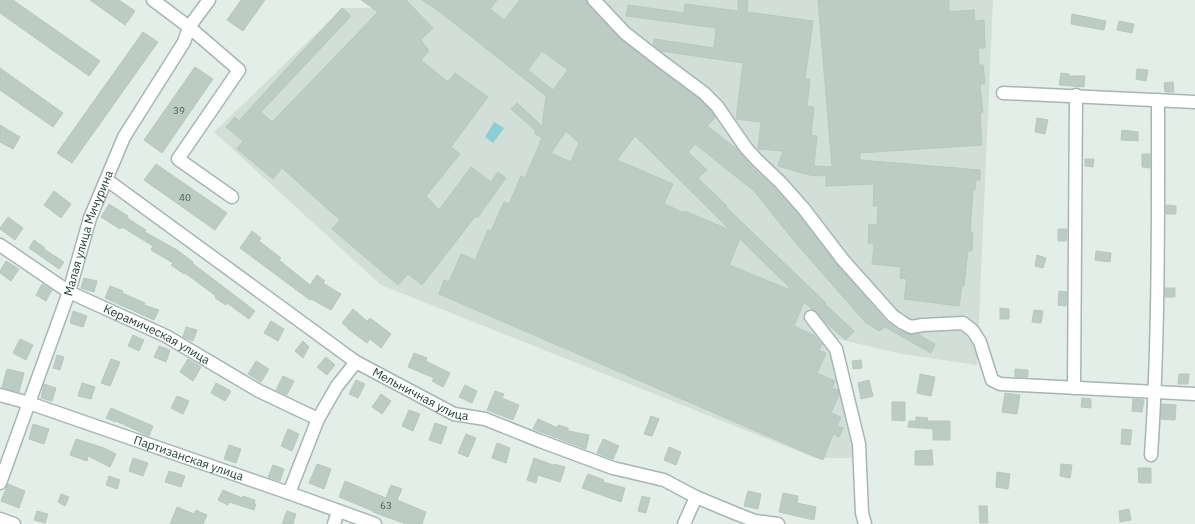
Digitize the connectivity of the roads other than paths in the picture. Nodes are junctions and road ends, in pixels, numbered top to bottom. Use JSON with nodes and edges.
{"nodes":[{"id":1,"x":153,"y":0,"type":"edge"},
{"id":2,"x":209,"y":0,"type":"edge"},
{"id":3,"x":594,"y":0,"type":"edge"},
{"id":4,"x":189,"y":27,"type":"junction"},
{"id":5,"x":1003,"y":93,"type":"dead end"},
{"id":6,"x":1076,"y":95,"type":"junction"},
{"id":7,"x":1158,"y":100,"type":"junction"},
{"id":8,"x":1195,"y":102,"type":"edge"},
{"id":9,"x":107,"y":180,"type":"junction"},
{"id":10,"x":232,"y":197,"type":"dead end"},
{"id":11,"x":0,"y":245,"type":"edge"},
{"id":12,"x":69,"y":292,"type":"junction"},
{"id":13,"x":811,"y":317,"type":"dead end"},
{"id":14,"x":356,"y":362,"type":"junction"},
{"id":15,"x":1074,"y":388,"type":"junction"},
{"id":16,"x":1155,"y":392,"type":"junction"},
{"id":17,"x":1195,"y":394,"type":"edge"},
{"id":18,"x":0,"y":395,"type":"edge"},
{"id":19,"x":28,"y":403,"type":"junction"},
{"id":20,"x":318,"y":419,"type":"junction"},
{"id":21,"x":1152,"y":455,"type":"dead end"},
{"id":22,"x":0,"y":483,"type":"edge"},
{"id":23,"x":290,"y":492,"type":"junction"},
{"id":24,"x":696,"y":497,"type":"junction"},
{"id":25,"x":338,"y":511,"type":"junction"},
{"id":26,"x":0,"y":519,"type":"edge"},
{"id":27,"x":14,"y":524,"type":"edge"},
{"id":28,"x":334,"y":524,"type":"edge"},
{"id":29,"x":375,"y":524,"type":"edge"},
{"id":30,"x":684,"y":524,"type":"edge"},
{"id":31,"x":778,"y":524,"type":"edge"},
{"id":32,"x":865,"y":524,"type":"edge"}],
"edges":[{"from":1,"to":4,"type":"street"},
{"from":2,"to":4,"type":"street","name":"Малая улица Мичурина"},
{"from":3,"to":15,"type":"street"},
{"from":4,"to":9,"type":"street","name":"Малая улица Мичурина"},
{"from":4,"to":10,"type":"street"},
{"from":5,"to":6,"type":"street"},
{"from":6,"to":7,"type":"street"},
{"from":6,"to":15,"type":"street"},
{"from":7,"to":8,"type":"street"},
{"from":7,"to":16,"type":"street"},
{"from":9,"to":12,"type":"street","name":"Малая улица Мичурина"},
{"from":9,"to":14,"type":"street","name":"Мельничная улица"},
{"from":11,"to":12,"type":"street","name":"Керамическая улица"},
{"from":12,"to":19,"type":"street","name":"Малая улица Мичурина"},
{"from":12,"to":20,"type":"street","name":"Керамическая улица"},
{"from":13,"to":32,"type":"street"},
{"from":14,"to":20,"type":"street"},
{"from":14,"to":24,"type":"street","name":"Мельничная улица"},
{"from":15,"to":16,"type":"street"},
{"from":16,"to":17,"type":"street"},
{"from":16,"to":21,"type":"street"},
{"from":18,"to":19,"type":"street","name":"Партизанская улица"},
{"from":19,"to":22,"type":"street","name":"Малая улица Мичурина"},
{"from":19,"to":23,"type":"street","name":"Партизанская улица"},
{"from":20,"to":23,"type":"street"},
{"from":23,"to":25,"type":"street","name":"Партизанская улица"},
{"from":24,"to":30,"type":"street"},
{"from":24,"to":31,"type":"street","name":"Мельничная улица"},
{"from":25,"to":28,"type":"street"},
{"from":25,"to":29,"type":"street","name":"Партизанская улица"},
{"from":26,"to":27,"type":"street"}]}
